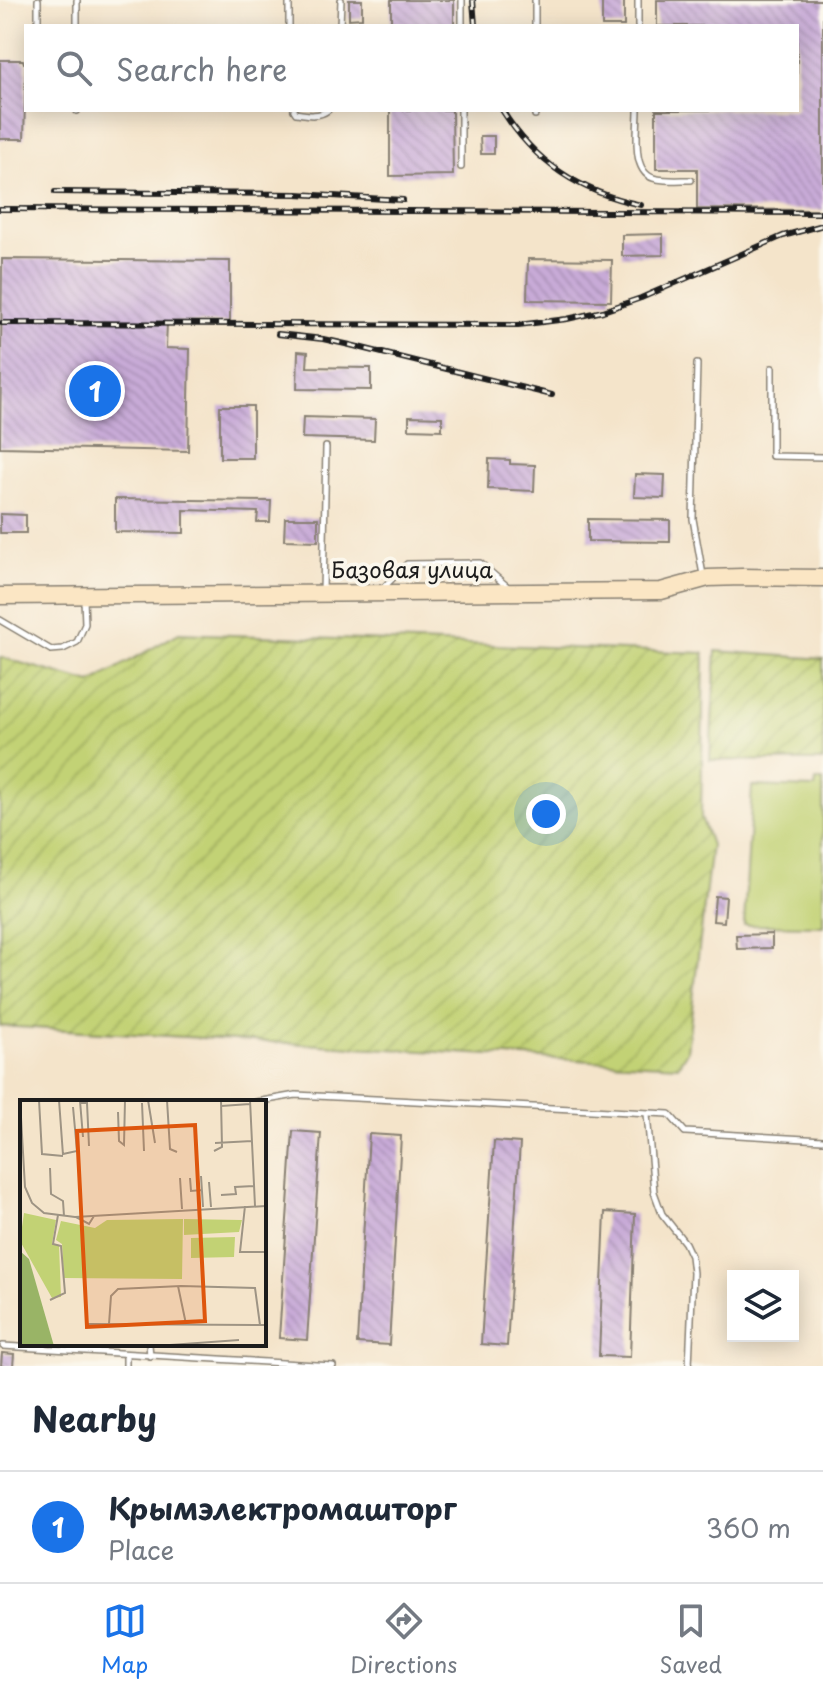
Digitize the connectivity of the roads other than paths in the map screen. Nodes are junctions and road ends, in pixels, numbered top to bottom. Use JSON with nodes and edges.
{"nodes":[{"id":1,"x":38,"y":0,"type":"edge"},
{"id":2,"x":77,"y":0,"type":"edge"},
{"id":3,"x":289,"y":0,"type":"edge"},
{"id":4,"x":341,"y":0,"type":"edge"},
{"id":5,"x":462,"y":0,"type":"edge"},
{"id":6,"x":535,"y":0,"type":"edge"},
{"id":7,"x":638,"y":0,"type":"edge"},
{"id":8,"x":38,"y":24,"type":"edge"},
{"id":9,"x":77,"y":24,"type":"edge"},
{"id":10,"x":289,"y":24,"type":"edge"},
{"id":11,"x":340,"y":24,"type":"edge"},
{"id":12,"x":462,"y":24,"type":"edge"},
{"id":13,"x":535,"y":24,"type":"edge"},
{"id":14,"x":638,"y":24,"type":"edge"},
{"id":15,"x":295,"y":112,"type":"edge"},
{"id":16,"x":325,"y":112,"type":"edge"},
{"id":17,"x":461,"y":112,"type":"edge"},
{"id":18,"x":638,"y":112,"type":"edge"},
{"id":19,"x":461,"y":167,"type":"dead end"},
{"id":20,"x":691,"y":180,"type":"dead end"},
{"id":21,"x":697,"y":364,"type":"dead end"},
{"id":22,"x":772,"y":368,"type":"dead end"},
{"id":23,"x":326,"y":447,"type":"dead end"},
{"id":24,"x":823,"y":457,"type":"edge"},
{"id":25,"x":823,"y":578,"type":"edge"},
{"id":26,"x":704,"y":580,"type":"junction"},
{"id":27,"x":513,"y":592,"type":"junction"},
{"id":28,"x":323,"y":593,"type":"junction"},
{"id":29,"x":379,"y":593,"type":"junction"},
{"id":30,"x":84,"y":595,"type":"junction"},
{"id":31,"x":0,"y":596,"type":"edge"},
{"id":32,"x":0,"y":620,"type":"edge"},
{"id":33,"x":266,"y":1100,"type":"edge"},
{"id":34,"x":647,"y":1114,"type":"junction"},
{"id":35,"x":823,"y":1140,"type":"edge"},
{"id":36,"x":3,"y":1346,"type":"dead end"},
{"id":37,"x":149,"y":1346,"type":"edge"},
{"id":38,"x":126,"y":1355,"type":"junction"},
{"id":39,"x":150,"y":1356,"type":"junction"},
{"id":40,"x":126,"y":1366,"type":"edge"},
{"id":41,"x":333,"y":1366,"type":"edge"},
{"id":42,"x":689,"y":1366,"type":"edge"}],
"edges":[{"from":1,"to":8,"type":"lane"},
{"from":2,"to":9,"type":"lane"},
{"from":3,"to":10,"type":"lane"},
{"from":4,"to":11,"type":"lane"},
{"from":5,"to":12,"type":"lane"},
{"from":6,"to":13,"type":"lane"},
{"from":7,"to":14,"type":"lane"},
{"from":15,"to":16,"type":"lane"},
{"from":17,"to":19,"type":"lane"},
{"from":18,"to":20,"type":"lane"},
{"from":21,"to":26,"type":"lane"},
{"from":22,"to":24,"type":"lane"},
{"from":23,"to":28,"type":"lane"},
{"from":25,"to":26,"type":"street","name":"Базовая улица"},
{"from":26,"to":27,"type":"street","name":"Базовая улица"},
{"from":27,"to":29,"type":"street","name":"Базовая улица"},
{"from":27,"to":29,"type":"lane"},
{"from":28,"to":29,"type":"street","name":"Базовая улица"},
{"from":28,"to":30,"type":"street","name":"Базовая улица"},
{"from":30,"to":31,"type":"street","name":"Базовая улица"},
{"from":30,"to":32,"type":"lane"},
{"from":33,"to":34,"type":"lane"},
{"from":34,"to":35,"type":"lane"},
{"from":34,"to":42,"type":"lane"},
{"from":36,"to":38,"type":"lane"},
{"from":37,"to":39,"type":"lane"},
{"from":38,"to":39,"type":"lane"},
{"from":38,"to":40,"type":"lane"},
{"from":39,"to":41,"type":"lane"}]}
